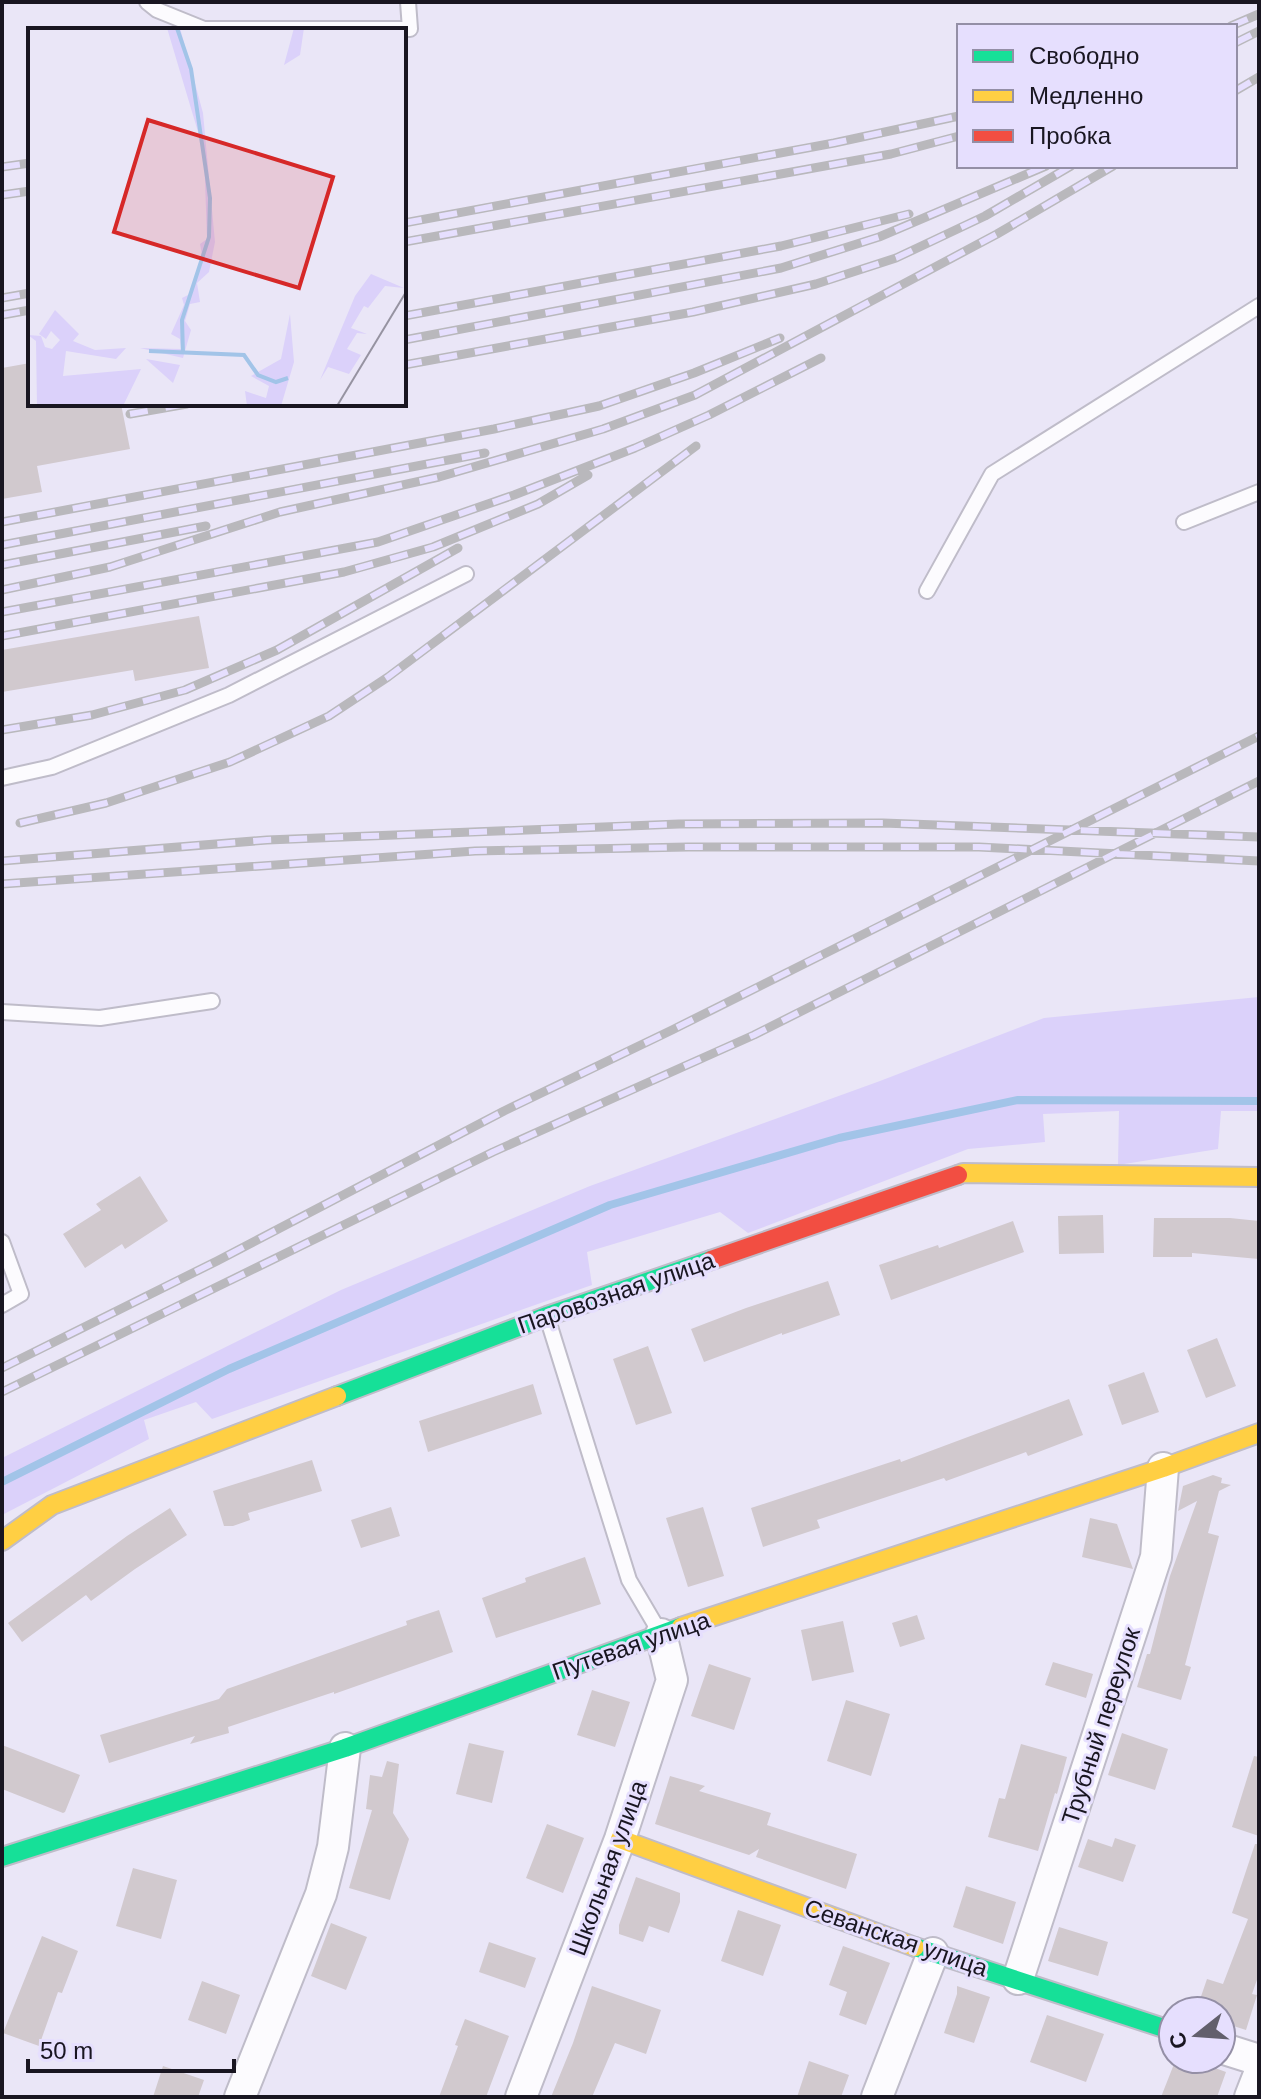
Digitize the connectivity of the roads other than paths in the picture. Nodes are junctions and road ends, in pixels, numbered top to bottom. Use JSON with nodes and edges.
{"nodes":[{"id":1,"x":147,"y":2,"type":"edge"},
{"id":2,"x":408,"y":2,"type":"edge"},
{"id":3,"x":202,"y":28,"type":"edge"},
{"id":4,"x":406,"y":29,"type":"edge"},
{"id":5,"x":1259,"y":306,"type":"edge"},
{"id":6,"x":1259,"y":492,"type":"edge"},
{"id":7,"x":1184,"y":522,"type":"dead end"},
{"id":8,"x":466,"y":574,"type":"dead end"},
{"id":9,"x":927,"y":591,"type":"dead end"},
{"id":10,"x":2,"y":778,"type":"edge"},
{"id":11,"x":212,"y":1001,"type":"dead end"},
{"id":12,"x":2,"y":1012,"type":"edge"},
{"id":13,"x":1259,"y":1177,"type":"edge"},
{"id":14,"x":2,"y":1242,"type":"edge"},
{"id":15,"x":2,"y":1305,"type":"edge"},
{"id":16,"x":547,"y":1316,"type":"junction"},
{"id":17,"x":1259,"y":1433,"type":"edge"},
{"id":18,"x":1163,"y":1468,"type":"junction"},
{"id":19,"x":2,"y":1541,"type":"edge"},
{"id":20,"x":661,"y":1634,"type":"junction"},
{"id":21,"x":345,"y":1748,"type":"junction"},
{"id":22,"x":620,"y":1839,"type":"junction"},
{"id":23,"x":2,"y":1857,"type":"edge"},
{"id":24,"x":933,"y":1953,"type":"junction"},
{"id":25,"x":1018,"y":1979,"type":"junction"},
{"id":26,"x":1157,"y":2026,"type":"edge"},
{"id":27,"x":1237,"y":2053,"type":"edge"},
{"id":28,"x":1259,"y":2060,"type":"edge"},
{"id":29,"x":1259,"y":2074,"type":"edge"},
{"id":30,"x":240,"y":2097,"type":"edge"},
{"id":31,"x":521,"y":2097,"type":"edge"},
{"id":32,"x":877,"y":2097,"type":"edge"},
{"id":33,"x":1250,"y":2097,"type":"edge"}],
"edges":[{"from":1,"to":3,"type":"lane"},
{"from":2,"to":4,"type":"lane"},
{"from":5,"to":9,"type":"lane"},
{"from":6,"to":7,"type":"lane"},
{"from":8,"to":10,"type":"lane"},
{"from":11,"to":12,"type":"lane"},
{"from":13,"to":16,"type":"street","name":"Паровозная улица"},
{"from":14,"to":15,"type":"lane"},
{"from":16,"to":19,"type":"street","name":"Паровозная улица"},
{"from":16,"to":20,"type":"lane"},
{"from":17,"to":18,"type":"street","name":"Путевая улица"},
{"from":18,"to":20,"type":"street","name":"Путевая улица"},
{"from":18,"to":25,"type":"street","name":"Трубный переулок"},
{"from":20,"to":21,"type":"street","name":"Путевая улица"},
{"from":20,"to":22,"type":"street","name":"Школьная улица"},
{"from":21,"to":23,"type":"street","name":"Путевая улица"},
{"from":21,"to":30,"type":"street"},
{"from":22,"to":24,"type":"street","name":"Севанская улица"},
{"from":22,"to":31,"type":"street","name":"Школьная улица"},
{"from":24,"to":25,"type":"street","name":"Севанская улица"},
{"from":24,"to":32,"type":"street"},
{"from":25,"to":26,"type":"street","name":"Севанская улица"},
{"from":27,"to":28,"type":"street"},
{"from":29,"to":33,"type":"street"}]}
